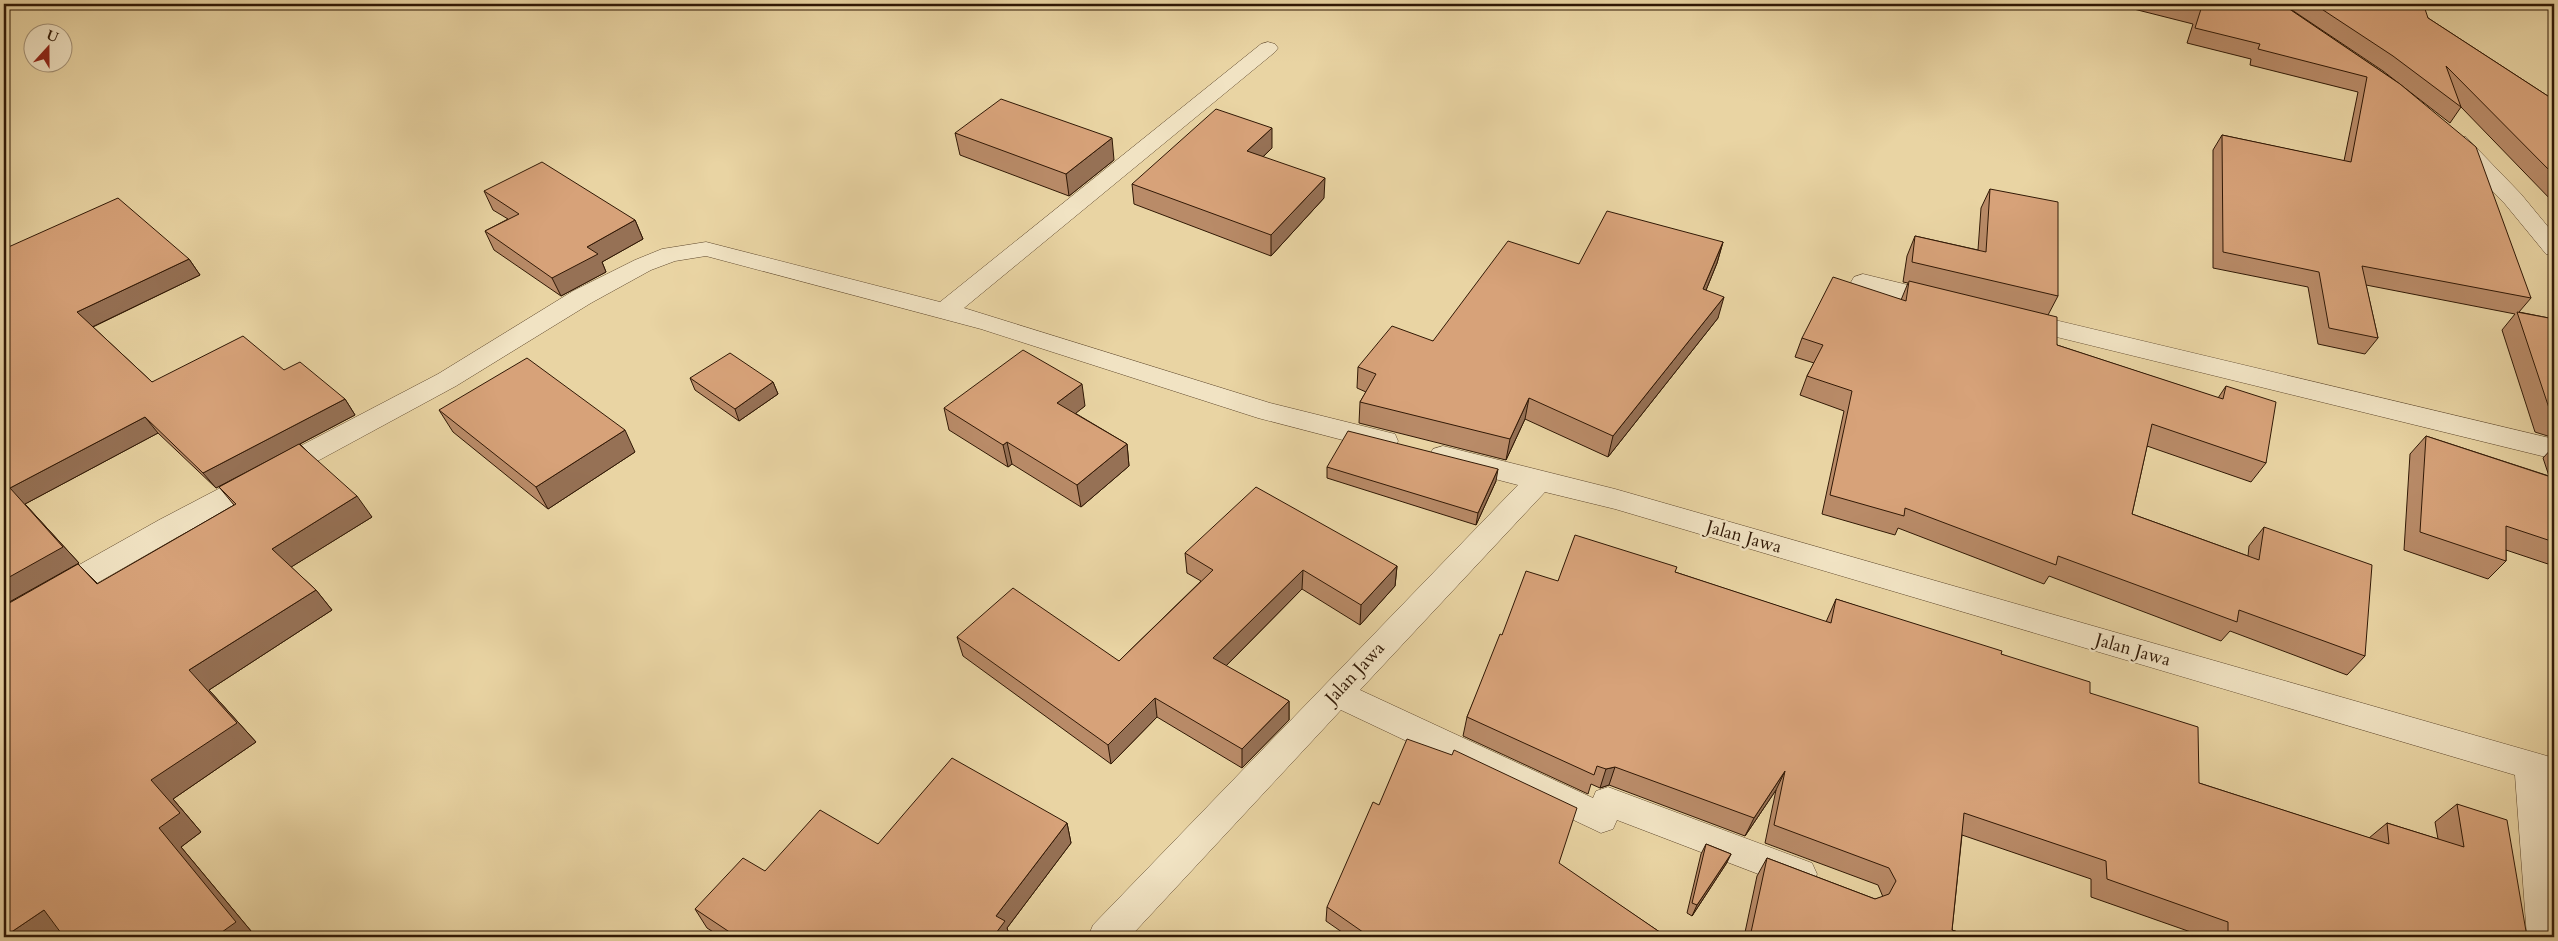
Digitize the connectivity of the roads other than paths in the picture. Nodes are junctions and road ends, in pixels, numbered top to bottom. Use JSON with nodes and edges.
{"nodes":[{"id":1,"x":1268,"y":48,"type":"dead end"},
{"id":2,"x":2444,"y":132,"type":"edge"},
{"id":3,"x":2554,"y":249,"type":"edge"},
{"id":4,"x":1863,"y":282,"type":"dead end"},
{"id":5,"x":1959,"y":305,"type":"edge"},
{"id":6,"x":945,"y":312,"type":"junction"},
{"id":7,"x":1997,"y":314,"type":"edge"},
{"id":8,"x":2554,"y":449,"type":"edge"},
{"id":9,"x":1539,"y":480,"type":"junction"},
{"id":10,"x":4,"y":621,"type":"edge"},
{"id":11,"x":1336,"y":693,"type":"junction"},
{"id":12,"x":2542,"y":768,"type":"edge"},
{"id":13,"x":1827,"y":884,"type":"edge"},
{"id":14,"x":1106,"y":937,"type":"edge"},
{"id":15,"x":2545,"y":937,"type":"edge"}],
"edges":[{"from":1,"to":6,"type":"street"},
{"from":2,"to":3,"type":"street"},
{"from":4,"to":5,"type":"street"},
{"from":6,"to":9,"type":"street"},
{"from":6,"to":10,"type":"street"},
{"from":7,"to":8,"type":"street"},
{"from":9,"to":11,"type":"street","name":"Jalan Jawa"},
{"from":9,"to":12,"type":"street","name":"Jalan Jawa"},
{"from":11,"to":13,"type":"street"},
{"from":11,"to":14,"type":"street","name":"Jalan Jawa"},
{"from":12,"to":15,"type":"street"}]}
